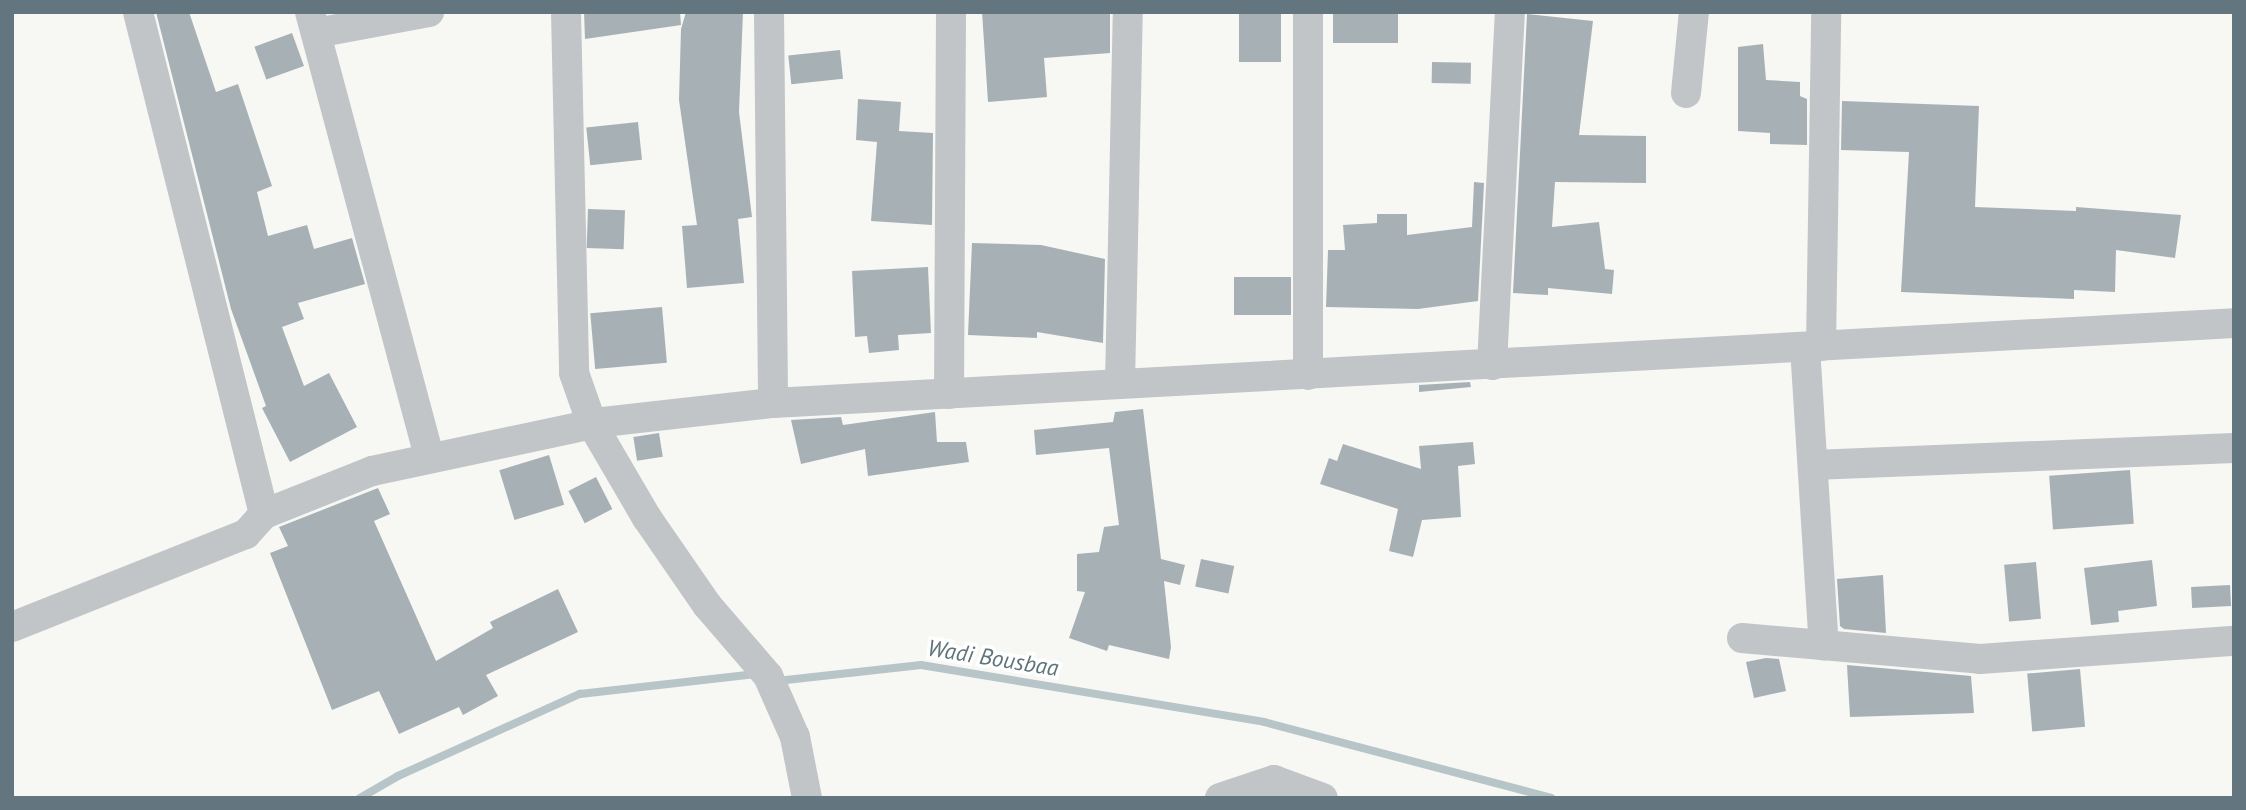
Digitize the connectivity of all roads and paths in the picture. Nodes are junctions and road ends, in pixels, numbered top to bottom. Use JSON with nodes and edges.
{"nodes":[{"id":1,"x":138,"y":12,"type":"edge"},
{"id":2,"x":429,"y":12,"type":"edge"},
{"id":3,"x":566,"y":12,"type":"edge"},
{"id":4,"x":769,"y":12,"type":"edge"},
{"id":5,"x":951,"y":12,"type":"edge"},
{"id":6,"x":1128,"y":12,"type":"edge"},
{"id":7,"x":1308,"y":12,"type":"edge"},
{"id":8,"x":1510,"y":12,"type":"edge"},
{"id":9,"x":1694,"y":12,"type":"edge"},
{"id":10,"x":1826,"y":12,"type":"edge"},
{"id":11,"x":313,"y":23,"type":"edge"},
{"id":12,"x":1686,"y":93,"type":"dead end"},
{"id":13,"x":2234,"y":323,"type":"edge"},
{"id":14,"x":1813,"y":346,"type":"junction"},
{"id":15,"x":1492,"y":365,"type":"junction"},
{"id":16,"x":1308,"y":375,"type":"junction"},
{"id":17,"x":1120,"y":384,"type":"junction"},
{"id":18,"x":949,"y":394,"type":"junction"},
{"id":19,"x":773,"y":403,"type":"junction"},
{"id":20,"x":592,"y":424,"type":"junction"},
{"id":21,"x":2234,"y":448,"type":"edge"},
{"id":22,"x":429,"y":456,"type":"junction"},
{"id":23,"x":1813,"y":465,"type":"junction"},
{"id":24,"x":264,"y":514,"type":"junction"},
{"id":25,"x":12,"y":627,"type":"edge"},
{"id":26,"x":1742,"y":638,"type":"dead end"},
{"id":27,"x":2234,"y":641,"type":"edge"},
{"id":28,"x":1824,"y":645,"type":"junction"},
{"id":29,"x":807,"y":798,"type":"edge"},
{"id":30,"x":1220,"y":798,"type":"edge"},
{"id":31,"x":1324,"y":798,"type":"edge"}],
"edges":[{"from":1,"to":24,"type":"street"},
{"from":2,"to":11,"type":"street"},
{"from":3,"to":20,"type":"street"},
{"from":4,"to":19,"type":"street"},
{"from":5,"to":18,"type":"street"},
{"from":6,"to":17,"type":"street"},
{"from":7,"to":16,"type":"street"},
{"from":8,"to":15,"type":"street"},
{"from":9,"to":12,"type":"street"},
{"from":10,"to":14,"type":"street"},
{"from":11,"to":22,"type":"street"},
{"from":13,"to":14,"type":"street"},
{"from":14,"to":15,"type":"street"},
{"from":14,"to":23,"type":"street"},
{"from":15,"to":16,"type":"street"},
{"from":16,"to":17,"type":"street"},
{"from":17,"to":18,"type":"street"},
{"from":18,"to":19,"type":"street"},
{"from":19,"to":20,"type":"street"},
{"from":20,"to":22,"type":"street"},
{"from":20,"to":29,"type":"street"},
{"from":21,"to":23,"type":"street"},
{"from":22,"to":24,"type":"street"},
{"from":23,"to":28,"type":"street"},
{"from":24,"to":25,"type":"street"},
{"from":26,"to":28,"type":"street"},
{"from":27,"to":28,"type":"street"},
{"from":30,"to":31,"type":"street"}]}
